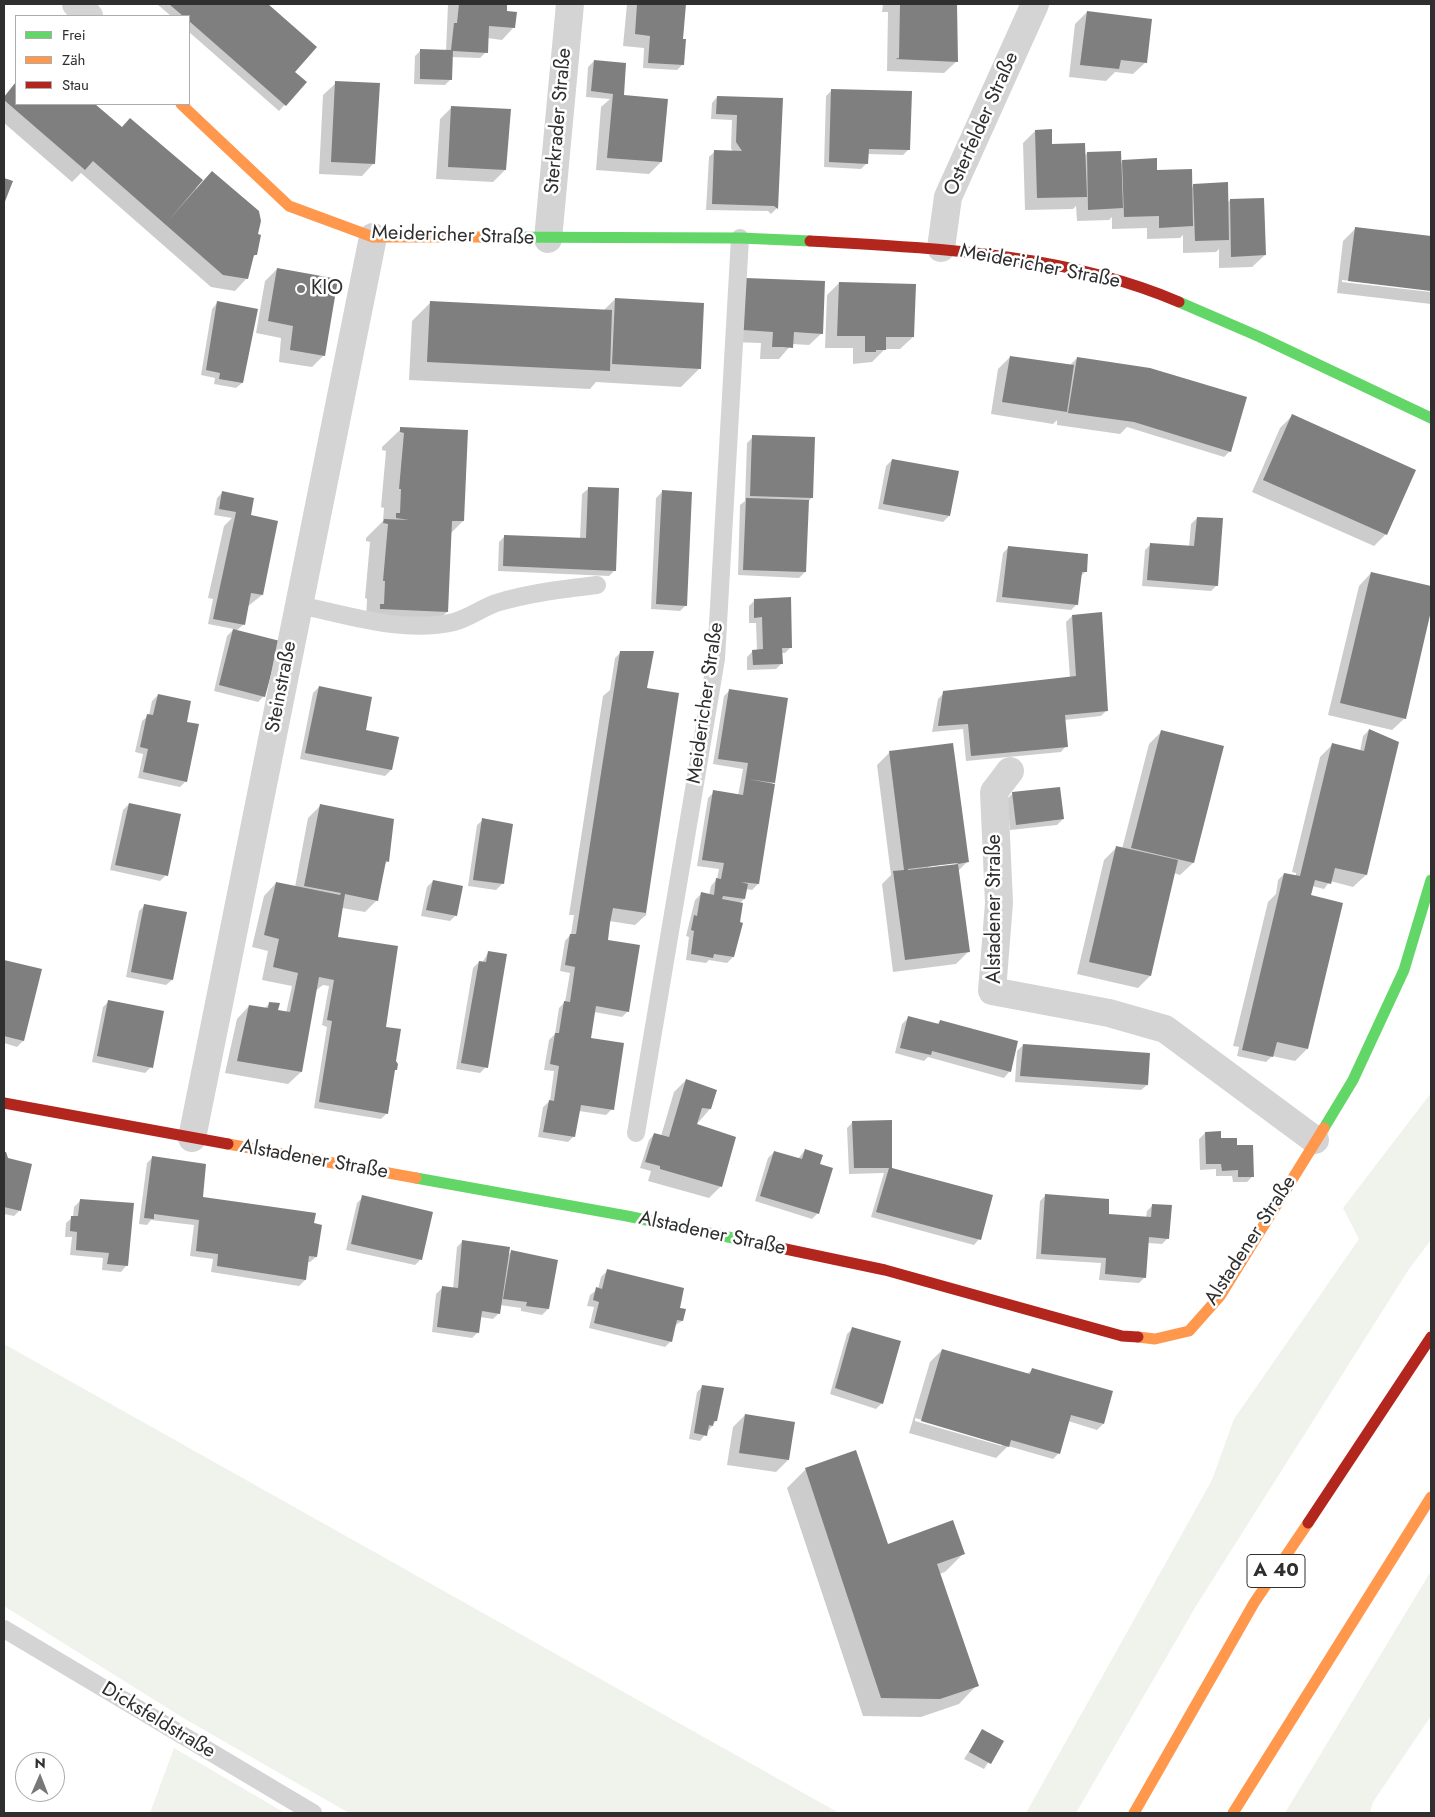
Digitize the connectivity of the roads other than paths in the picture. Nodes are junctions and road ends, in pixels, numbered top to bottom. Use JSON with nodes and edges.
{"nodes":[{"id":1,"x":76,"y":4,"type":"edge"},
{"id":2,"x":570,"y":4,"type":"edge"},
{"id":3,"x":1035,"y":4,"type":"edge"},
{"id":4,"x":88,"y":15,"type":"edge"},
{"id":5,"x":182,"y":105,"type":"edge"},
{"id":6,"x":373,"y":237,"type":"junction"},
{"id":7,"x":740,"y":238,"type":"junction"},
{"id":8,"x":548,"y":239,"type":"junction"},
{"id":9,"x":941,"y":248,"type":"junction"},
{"id":10,"x":1431,"y":418,"type":"edge"},
{"id":11,"x":598,"y":585,"type":"dead end"},
{"id":12,"x":299,"y":605,"type":"junction"},
{"id":13,"x":1010,"y":771,"type":"dead end"},
{"id":14,"x":1431,"y":880,"type":"edge"},
{"id":15,"x":4,"y":1104,"type":"edge"},
{"id":16,"x":636,"y":1133,"type":"dead end"},
{"id":17,"x":192,"y":1138,"type":"junction"},
{"id":18,"x":1315,"y":1140,"type":"junction"},
{"id":19,"x":1431,"y":1337,"type":"edge"},
{"id":20,"x":1431,"y":1497,"type":"edge"},
{"id":21,"x":4,"y":1629,"type":"edge"},
{"id":22,"x":313,"y":1813,"type":"edge"},
{"id":23,"x":1134,"y":1813,"type":"edge"},
{"id":24,"x":1233,"y":1813,"type":"edge"}],
"edges":[{"from":1,"to":4,"type":"street"},
{"from":2,"to":8,"type":"street","name":"Sterkrader Straße"},
{"from":3,"to":9,"type":"street","name":"Osterfelder Straße"},
{"from":5,"to":6,"type":"main road","name":"Meidericher Straße"},
{"from":6,"to":8,"type":"main road","name":"Meidericher Straße"},
{"from":6,"to":12,"type":"street","name":"Steinstraße"},
{"from":7,"to":8,"type":"main road","name":"Meidericher Straße"},
{"from":7,"to":9,"type":"main road","name":"Meidericher Straße"},
{"from":7,"to":16,"type":"lane","name":"Meidericher Straße"},
{"from":9,"to":10,"type":"main road","name":"Meidericher Straße"},
{"from":11,"to":12,"type":"lane"},
{"from":12,"to":17,"type":"street","name":"Steinstraße"},
{"from":13,"to":18,"type":"street","name":"Alstadener Straße"},
{"from":14,"to":18,"type":"main road","name":"Alstadener Straße"},
{"from":15,"to":17,"type":"main road","name":"Alstadener Straße"},
{"from":17,"to":18,"type":"main road","name":"Alstadener Straße"},
{"from":19,"to":23,"type":"main road","number":"A 40"},
{"from":20,"to":24,"type":"main road"},
{"from":21,"to":22,"type":"lane","name":"Dicksfeldstraße"}]}
